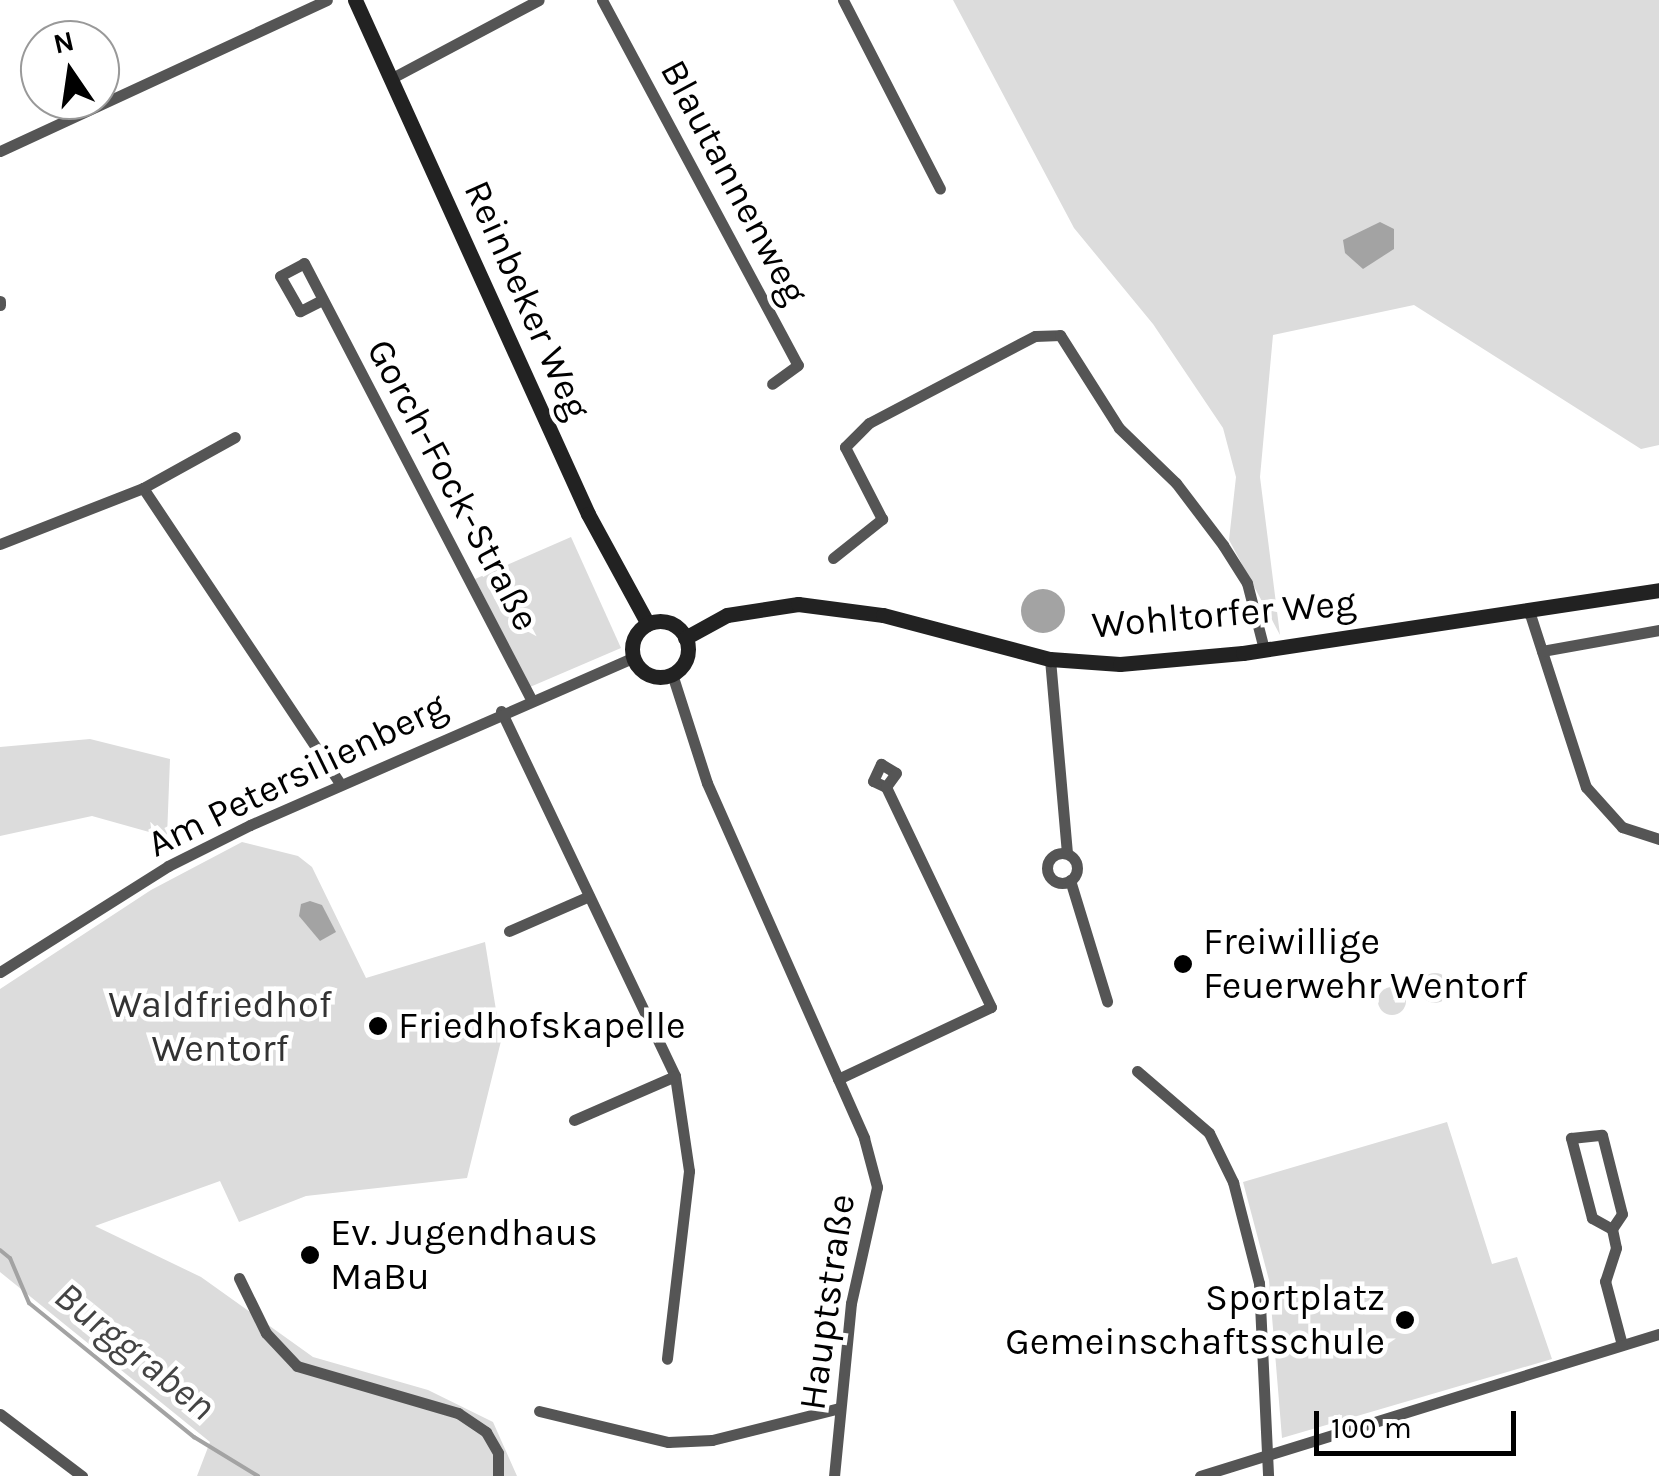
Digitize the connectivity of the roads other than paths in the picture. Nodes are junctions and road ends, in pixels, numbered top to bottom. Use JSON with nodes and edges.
{"nodes":[{"id":1,"x":328,"y":0,"type":"edge"},
{"id":2,"x":354,"y":0,"type":"edge"},
{"id":3,"x":539,"y":0,"type":"edge"},
{"id":4,"x":602,"y":0,"type":"edge"},
{"id":5,"x":843,"y":0,"type":"edge"},
{"id":6,"x":392,"y":78,"type":"junction"},
{"id":7,"x":0,"y":151,"type":"edge"},
{"id":8,"x":940,"y":189,"type":"dead end"},
{"id":9,"x":322,"y":300,"type":"dead end"},
{"id":10,"x":772,"y":384,"type":"dead end"},
{"id":11,"x":235,"y":437,"type":"dead end"},
{"id":12,"x":143,"y":488,"type":"junction"},
{"id":13,"x":0,"y":544,"type":"edge"},
{"id":14,"x":833,"y":558,"type":"dead end"},
{"id":15,"x":1659,"y":590,"type":"edge"},
{"id":16,"x":1529,"y":610,"type":"junction"},
{"id":17,"x":648,"y":624,"type":"junction"},
{"id":18,"x":1659,"y":630,"type":"edge"},
{"id":19,"x":685,"y":638,"type":"junction"},
{"id":20,"x":1264,"y":649,"type":"junction"},
{"id":21,"x":1542,"y":651,"type":"junction"},
{"id":22,"x":633,"y":658,"type":"junction"},
{"id":23,"x":1050,"y":659,"type":"junction"},
{"id":24,"x":672,"y":674,"type":"junction"},
{"id":25,"x":530,"y":698,"type":"junction"},
{"id":26,"x":501,"y":711,"type":"junction"},
{"id":27,"x":339,"y":782,"type":"junction"},
{"id":28,"x":886,"y":787,"type":"dead end"},
{"id":29,"x":1659,"y":839,"type":"edge"},
{"id":30,"x":1067,"y":854,"type":"junction"},
{"id":31,"x":1070,"y":880,"type":"junction"},
{"id":32,"x":590,"y":896,"type":"junction"},
{"id":33,"x":509,"y":930,"type":"dead end"},
{"id":34,"x":0,"y":972,"type":"edge"},
{"id":35,"x":1107,"y":1001,"type":"dead end"},
{"id":36,"x":1137,"y":1072,"type":"dead end"},
{"id":37,"x":675,"y":1076,"type":"junction"},
{"id":38,"x":838,"y":1080,"type":"junction"},
{"id":39,"x":574,"y":1120,"type":"dead end"},
{"id":40,"x":1612,"y":1229,"type":"junction"},
{"id":41,"x":239,"y":1278,"type":"dead end"},
{"id":42,"x":1659,"y":1334,"type":"edge"},
{"id":43,"x":1622,"y":1345,"type":"junction"},
{"id":44,"x":667,"y":1359,"type":"dead end"},
{"id":45,"x":840,"y":1408,"type":"junction"},
{"id":46,"x":539,"y":1411,"type":"dead end"},
{"id":47,"x":0,"y":1414,"type":"edge"},
{"id":48,"x":1269,"y":1454,"type":"junction"},
{"id":49,"x":82,"y":1476,"type":"edge"},
{"id":50,"x":498,"y":1476,"type":"edge"},
{"id":51,"x":834,"y":1476,"type":"edge"},
{"id":52,"x":1200,"y":1476,"type":"edge"},
{"id":53,"x":1268,"y":1476,"type":"edge"}],
"edges":[{"from":1,"to":7,"type":"street"},
{"from":2,"to":6,"type":"main road","name":"Reinbeker Weg"},
{"from":3,"to":6,"type":"street"},
{"from":4,"to":10,"type":"street","name":"Blautannenweg"},
{"from":5,"to":8,"type":"street"},
{"from":6,"to":17,"type":"main road","name":"Reinbeker Weg"},
{"from":9,"to":25,"type":"street","name":"Gorch-Fock-Straße"},
{"from":11,"to":12,"type":"street"},
{"from":12,"to":13,"type":"street"},
{"from":12,"to":27,"type":"street"},
{"from":14,"to":20,"type":"street"},
{"from":15,"to":16,"type":"main road","name":"Wohltorfer Weg"},
{"from":16,"to":20,"type":"main road","name":"Wohltorfer Weg"},
{"from":16,"to":21,"type":"street"},
{"from":17,"to":19,"type":"main road"},
{"from":17,"to":22,"type":"main road"},
{"from":18,"to":21,"type":"street"},
{"from":19,"to":23,"type":"main road","name":"Wohltorfer Weg"},
{"from":19,"to":24,"type":"main road"},
{"from":20,"to":23,"type":"main road","name":"Wohltorfer Weg"},
{"from":21,"to":29,"type":"street"},
{"from":22,"to":24,"type":"main road"},
{"from":22,"to":25,"type":"street","name":"Am Petersilienberg"},
{"from":23,"to":30,"type":"street"},
{"from":24,"to":38,"type":"street"},
{"from":25,"to":26,"type":"street","name":"Am Petersilienberg"},
{"from":26,"to":27,"type":"street","name":"Am Petersilienberg"},
{"from":26,"to":32,"type":"street"},
{"from":27,"to":34,"type":"street","name":"Am Petersilienberg"},
{"from":28,"to":38,"type":"street"},
{"from":30,"to":31,"type":"street"},
{"from":30,"to":31,"type":"street"},
{"from":31,"to":35,"type":"street"},
{"from":32,"to":33,"type":"street"},
{"from":32,"to":37,"type":"street"},
{"from":36,"to":48,"type":"street"},
{"from":37,"to":39,"type":"street"},
{"from":37,"to":44,"type":"street"},
{"from":38,"to":45,"type":"street","name":"Hauptstraße"},
{"from":40,"to":40,"type":"street"},
{"from":40,"to":43,"type":"street"},
{"from":41,"to":50,"type":"street"},
{"from":42,"to":43,"type":"street"},
{"from":43,"to":48,"type":"street"},
{"from":45,"to":46,"type":"street"},
{"from":45,"to":51,"type":"street","name":"Hauptstraße"},
{"from":47,"to":49,"type":"street"},
{"from":48,"to":52,"type":"street"},
{"from":48,"to":53,"type":"street"}]}
